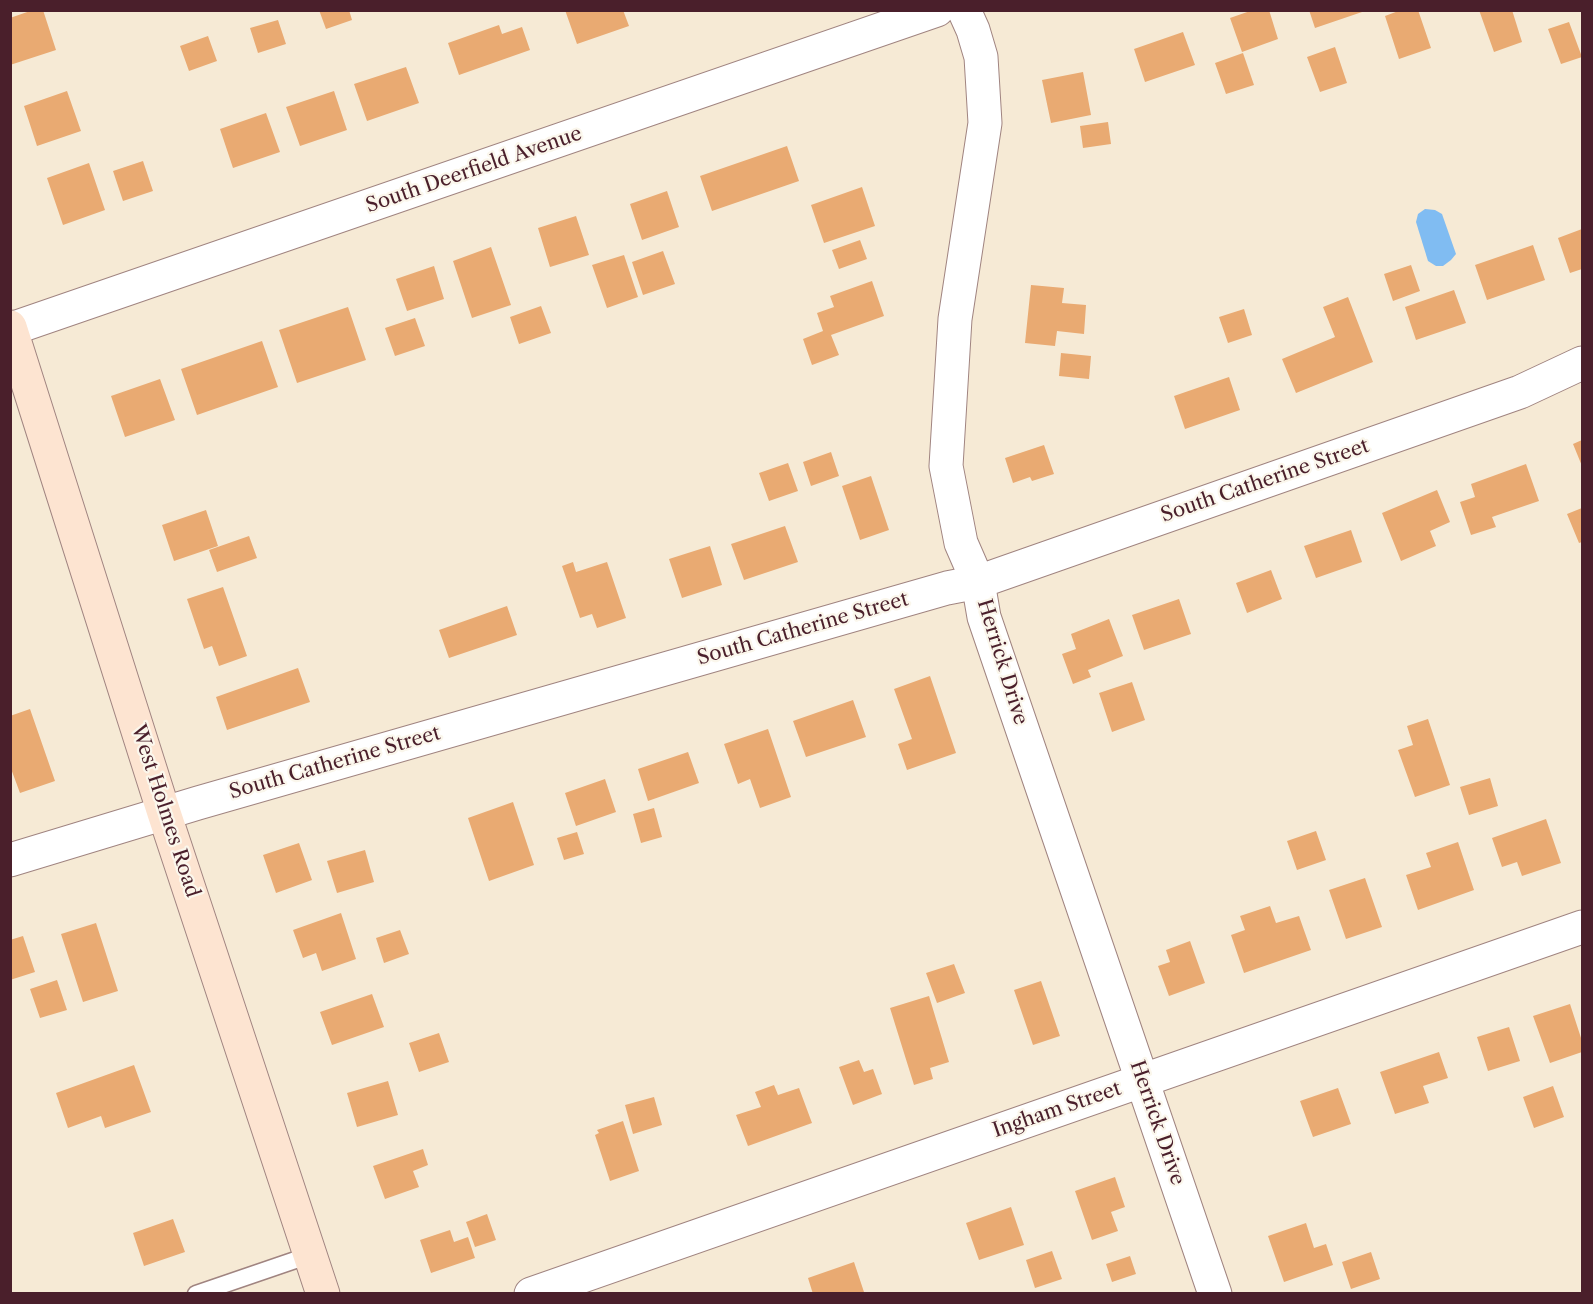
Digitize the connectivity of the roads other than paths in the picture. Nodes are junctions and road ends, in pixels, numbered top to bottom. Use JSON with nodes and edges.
{"nodes":[{"id":1,"x":937,"y":10,"type":"edge"},
{"id":2,"x":964,"y":10,"type":"edge"},
{"id":3,"x":11,"y":328,"type":"edge"},
{"id":4,"x":1582,"y":363,"type":"edge"},
{"id":5,"x":978,"y":582,"type":"junction"},
{"id":6,"x":164,"y":813,"type":"junction"},
{"id":7,"x":10,"y":860,"type":"edge"},
{"id":8,"x":1582,"y":927,"type":"edge"},
{"id":9,"x":1143,"y":1080,"type":"junction"},
{"id":10,"x":310,"y":1255,"type":"junction"},
{"id":11,"x":220,"y":1290,"type":"edge"},
{"id":12,"x":196,"y":1293,"type":"edge"},
{"id":13,"x":323,"y":1293,"type":"edge"},
{"id":14,"x":531,"y":1293,"type":"edge"},
{"id":15,"x":1215,"y":1293,"type":"edge"}],
"edges":[{"from":1,"to":3,"type":"street","name":"South Deerfield Avenue"},
{"from":2,"to":5,"type":"street","name":"Herrick Drive"},
{"from":3,"to":6,"type":"street","name":"West Holmes Road"},
{"from":4,"to":5,"type":"street","name":"South Catherine Street"},
{"from":5,"to":6,"type":"street","name":"South Catherine Street"},
{"from":5,"to":9,"type":"street","name":"Herrick Drive"},
{"from":6,"to":7,"type":"street","name":"South Catherine Street"},
{"from":6,"to":10,"type":"street","name":"West Holmes Road"},
{"from":8,"to":9,"type":"street","name":"Ingham Street"},
{"from":9,"to":14,"type":"street","name":"Ingham Street"},
{"from":9,"to":15,"type":"street","name":"Herrick Drive"},
{"from":10,"to":11,"type":"lane"},
{"from":10,"to":13,"type":"street","name":"West Holmes Road"},
{"from":11,"to":12,"type":"lane"}]}
